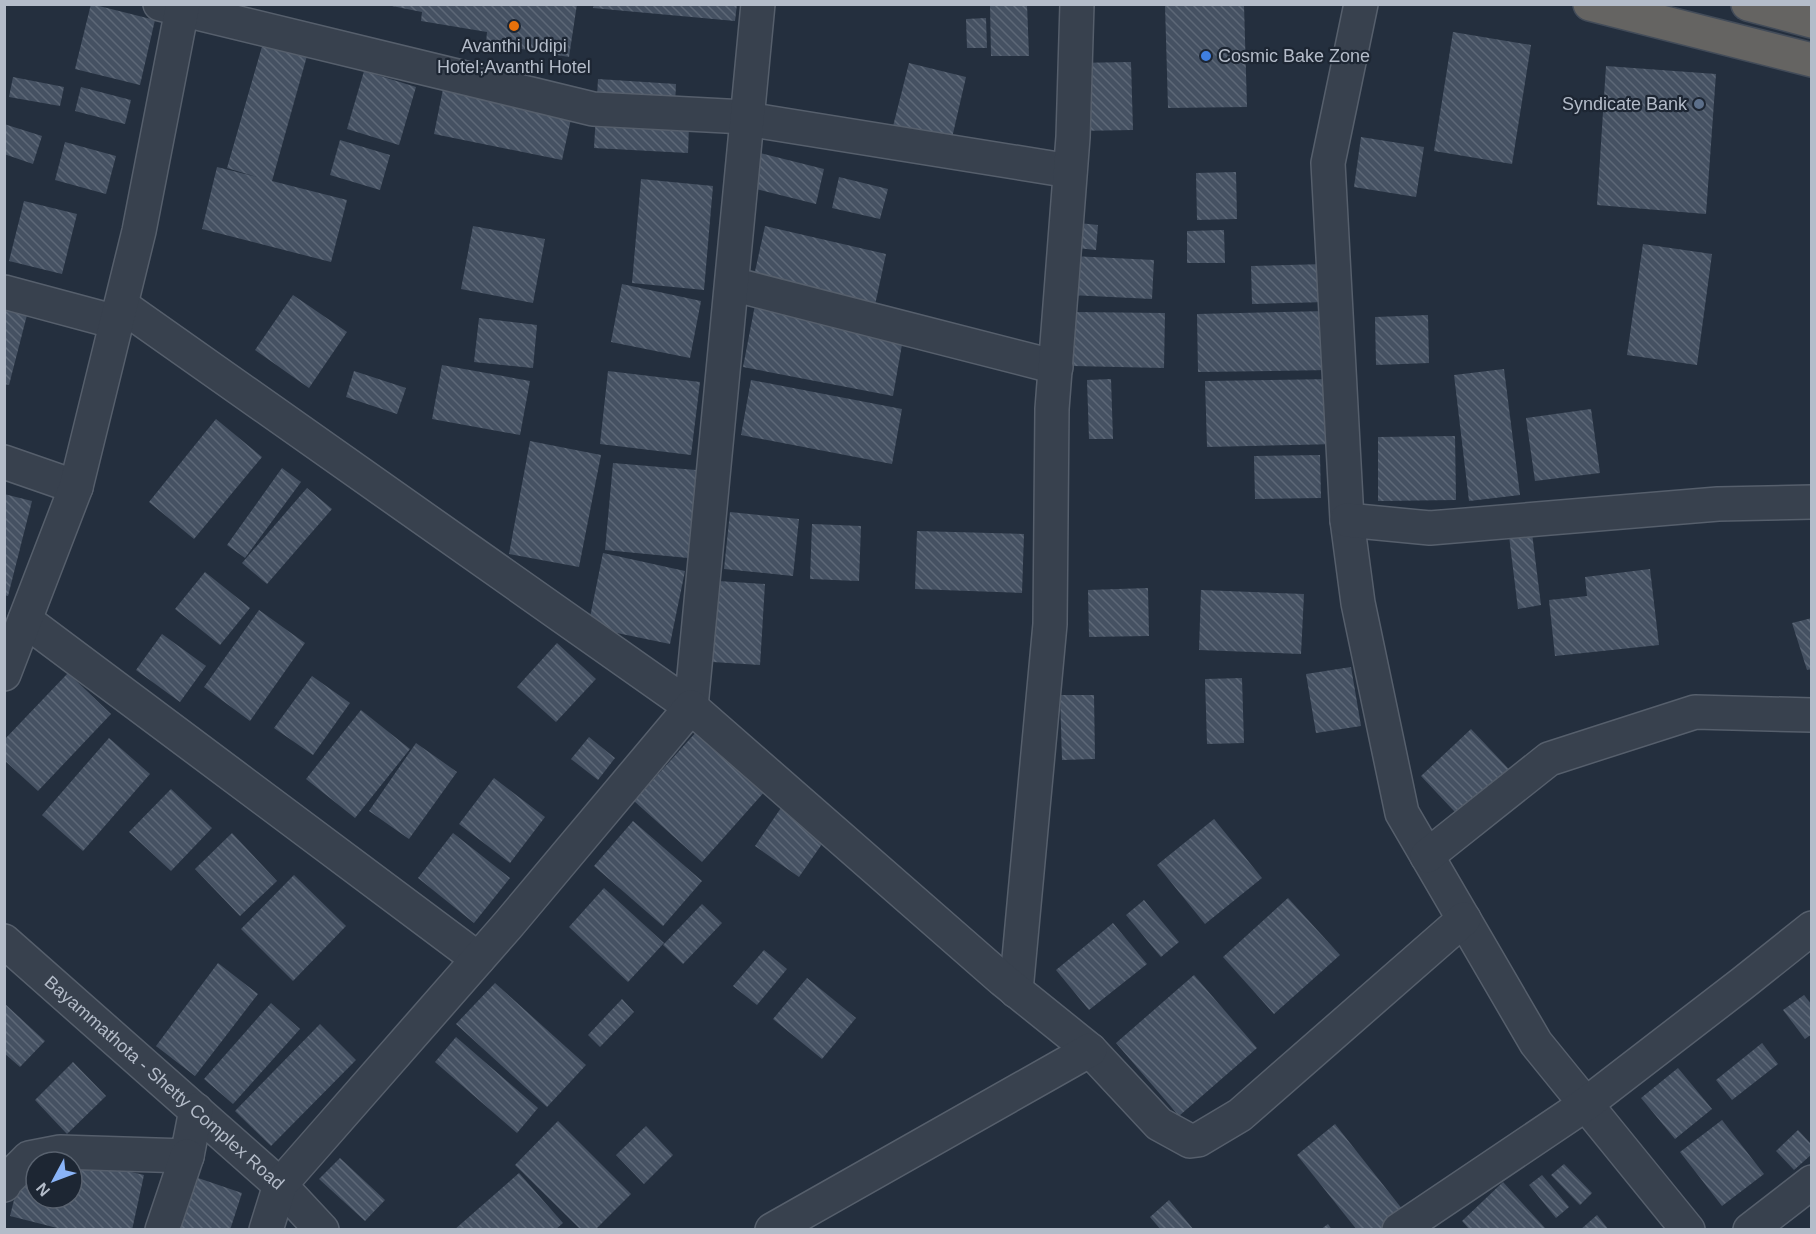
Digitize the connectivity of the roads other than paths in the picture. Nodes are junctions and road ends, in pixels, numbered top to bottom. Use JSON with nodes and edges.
{"nodes":[{"id":1,"x":758,"y":4,"type":"edge"},
{"id":2,"x":1077,"y":4,"type":"edge"},
{"id":3,"x":1360,"y":4,"type":"edge"},
{"id":4,"x":1590,"y":4,"type":"edge"},
{"id":5,"x":1748,"y":4,"type":"edge"},
{"id":6,"x":175,"y":6,"type":"edge"},
{"id":7,"x":1812,"y":21,"type":"edge"},
{"id":8,"x":1812,"y":60,"type":"edge"},
{"id":9,"x":747,"y":119,"type":"junction"},
{"id":10,"x":1070,"y":171,"type":"junction"},
{"id":11,"x":732,"y":284,"type":"junction"},
{"id":12,"x":4,"y":292,"type":"edge"},
{"id":13,"x":119,"y":314,"type":"junction"},
{"id":14,"x":1056,"y":367,"type":"junction"},
{"id":15,"x":4,"y":462,"type":"edge"},
{"id":16,"x":76,"y":487,"type":"junction"},
{"id":17,"x":1812,"y":502,"type":"edge"},
{"id":18,"x":1347,"y":520,"type":"junction"},
{"id":19,"x":25,"y":620,"type":"junction"},
{"id":20,"x":4,"y":674,"type":"edge"},
{"id":21,"x":692,"y":707,"type":"junction"},
{"id":22,"x":1812,"y":715,"type":"edge"},
{"id":23,"x":1427,"y":856,"type":"junction"},
{"id":24,"x":1464,"y":919,"type":"junction"},
{"id":25,"x":1812,"y":927,"type":"edge"},
{"id":26,"x":4,"y":941,"type":"edge"},
{"id":27,"x":478,"y":959,"type":"junction"},
{"id":28,"x":1016,"y":991,"type":"junction"},
{"id":29,"x":1090,"y":1050,"type":"junction"},
{"id":30,"x":1586,"y":1104,"type":"junction"},
{"id":31,"x":196,"y":1110,"type":"junction"},
{"id":32,"x":187,"y":1156,"type":"junction"},
{"id":33,"x":5,"y":1182,"type":"edge"},
{"id":34,"x":1812,"y":1182,"type":"edge"},
{"id":35,"x":279,"y":1185,"type":"junction"},
{"id":36,"x":162,"y":1230,"type":"edge"},
{"id":37,"x":266,"y":1230,"type":"edge"},
{"id":38,"x":322,"y":1230,"type":"edge"},
{"id":39,"x":772,"y":1230,"type":"edge"},
{"id":40,"x":1399,"y":1230,"type":"edge"},
{"id":41,"x":1688,"y":1230,"type":"edge"},
{"id":42,"x":1750,"y":1230,"type":"edge"}],
"edges":[{"from":1,"to":9,"type":"street"},
{"from":2,"to":10,"type":"street"},
{"from":3,"to":18,"type":"street"},
{"from":4,"to":8,"type":"highway"},
{"from":5,"to":7,"type":"highway"},
{"from":6,"to":9,"type":"street"},
{"from":6,"to":13,"type":"street"},
{"from":9,"to":10,"type":"street"},
{"from":9,"to":11,"type":"street"},
{"from":10,"to":14,"type":"street"},
{"from":11,"to":14,"type":"street"},
{"from":11,"to":21,"type":"street"},
{"from":12,"to":13,"type":"street"},
{"from":13,"to":16,"type":"street"},
{"from":13,"to":21,"type":"street"},
{"from":14,"to":28,"type":"street"},
{"from":15,"to":16,"type":"street"},
{"from":16,"to":19,"type":"street"},
{"from":17,"to":18,"type":"street"},
{"from":18,"to":23,"type":"street"},
{"from":19,"to":20,"type":"street"},
{"from":19,"to":27,"type":"street"},
{"from":21,"to":27,"type":"street"},
{"from":21,"to":28,"type":"street"},
{"from":22,"to":23,"type":"street"},
{"from":23,"to":24,"type":"street"},
{"from":24,"to":29,"type":"street"},
{"from":24,"to":30,"type":"street"},
{"from":25,"to":30,"type":"street"},
{"from":26,"to":31,"type":"street","name":"Bayammathota - Shetty Complex Road"},
{"from":27,"to":35,"type":"street"},
{"from":28,"to":29,"type":"street"},
{"from":29,"to":39,"type":"street"},
{"from":30,"to":40,"type":"street"},
{"from":30,"to":41,"type":"street"},
{"from":31,"to":32,"type":"street"},
{"from":31,"to":35,"type":"street","name":"Bayammathota - Shetty Complex Road"},
{"from":32,"to":33,"type":"street"},
{"from":32,"to":36,"type":"street"},
{"from":34,"to":42,"type":"street"},
{"from":35,"to":37,"type":"street"},
{"from":35,"to":38,"type":"street","name":"Bayammathota - Shetty Complex Road"}]}
